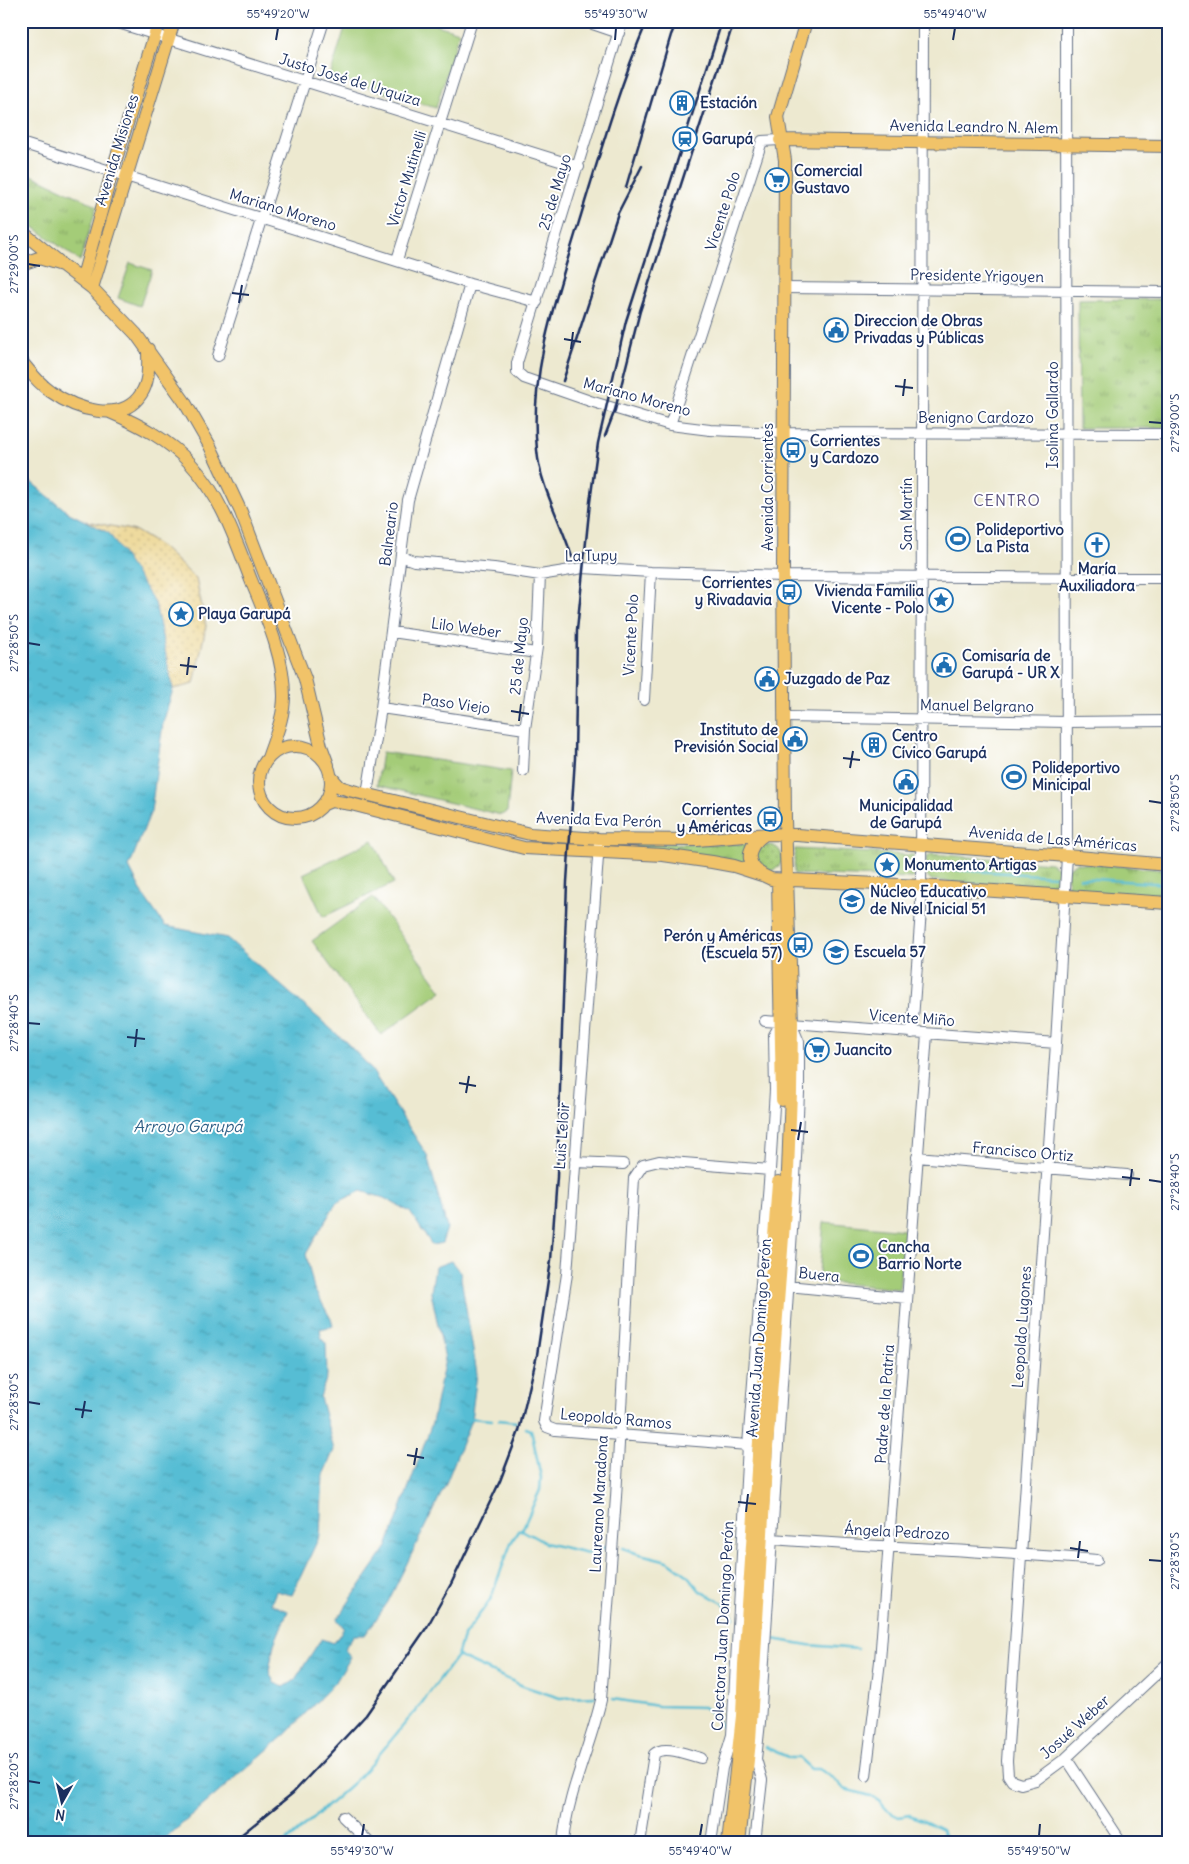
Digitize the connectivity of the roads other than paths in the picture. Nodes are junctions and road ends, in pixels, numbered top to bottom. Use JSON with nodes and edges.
{"nodes":[{"id":1,"x":23,"y":21,"type":"edge"},
{"id":2,"x":112,"y":21,"type":"edge"},
{"id":3,"x":159,"y":21,"type":"edge"},
{"id":4,"x":174,"y":21,"type":"edge"},
{"id":5,"x":324,"y":21,"type":"edge"},
{"id":6,"x":472,"y":21,"type":"edge"},
{"id":7,"x":584,"y":21,"type":"edge"},
{"id":8,"x":622,"y":21,"type":"edge"},
{"id":9,"x":806,"y":21,"type":"edge"},
{"id":10,"x":923,"y":21,"type":"edge"},
{"id":11,"x":1066,"y":21,"type":"edge"},
{"id":12,"x":21,"y":26,"type":"edge"},
{"id":13,"x":619,"y":32,"type":"junction"},
{"id":14,"x":155,"y":35,"type":"junction"},
{"id":15,"x":168,"y":39,"type":"junction"},
{"id":16,"x":305,"y":82,"type":"junction"},
{"id":17,"x":440,"y":123,"type":"junction"},
{"id":18,"x":780,"y":140,"type":"junction"},
{"id":19,"x":923,"y":142,"type":"junction"},
{"id":20,"x":21,"y":144,"type":"edge"},
{"id":21,"x":1066,"y":144,"type":"junction"},
{"id":22,"x":1168,"y":146,"type":"edge"},
{"id":23,"x":579,"y":167,"type":"junction"},
{"id":24,"x":112,"y":172,"type":"junction"},
{"id":25,"x":125,"y":176,"type":"junction"},
{"id":26,"x":262,"y":219,"type":"junction"},
{"id":27,"x":21,"y":231,"type":"edge"},
{"id":28,"x":397,"y":260,"type":"junction"},
{"id":29,"x":21,"y":264,"type":"edge"},
{"id":30,"x":62,"y":265,"type":"junction"},
{"id":31,"x":82,"y":280,"type":"junction"},
{"id":32,"x":470,"y":284,"type":"junction"},
{"id":33,"x":92,"y":288,"type":"junction"},
{"id":34,"x":785,"y":288,"type":"junction"},
{"id":35,"x":923,"y":290,"type":"junction"},
{"id":36,"x":1068,"y":292,"type":"junction"},
{"id":37,"x":1168,"y":292,"type":"edge"},
{"id":38,"x":537,"y":302,"type":"junction"},
{"id":39,"x":148,"y":349,"type":"junction"},
{"id":40,"x":218,"y":356,"type":"dead end"},
{"id":41,"x":21,"y":360,"type":"edge"},
{"id":42,"x":517,"y":372,"type":"joint"},
{"id":43,"x":110,"y":412,"type":"junction"},
{"id":44,"x":670,"y":425,"type":"junction"},
{"id":45,"x":923,"y":432,"type":"junction"},
{"id":46,"x":784,"y":433,"type":"junction"},
{"id":47,"x":1068,"y":434,"type":"junction"},
{"id":48,"x":1168,"y":434,"type":"edge"},
{"id":49,"x":401,"y":556,"type":"junction"},
{"id":50,"x":651,"y":572,"type":"junction"},
{"id":51,"x":540,"y":575,"type":"junction"},
{"id":52,"x":784,"y":576,"type":"junction"},
{"id":53,"x":922,"y":576,"type":"junction"},
{"id":54,"x":1068,"y":577,"type":"junction"},
{"id":55,"x":1168,"y":578,"type":"edge"},
{"id":56,"x":392,"y":632,"type":"junction"},
{"id":57,"x":536,"y":653,"type":"junction"},
{"id":58,"x":644,"y":700,"type":"dead end"},
{"id":59,"x":381,"y":708,"type":"junction"},
{"id":60,"x":785,"y":717,"type":"junction"},
{"id":61,"x":922,"y":720,"type":"junction"},
{"id":62,"x":1168,"y":721,"type":"edge"},
{"id":63,"x":1067,"y":722,"type":"junction"},
{"id":64,"x":525,"y":729,"type":"junction"},
{"id":65,"x":268,"y":758,"type":"junction"},
{"id":66,"x":330,"y":771,"type":"junction"},
{"id":67,"x":523,"y":771,"type":"dead end"},
{"id":68,"x":367,"y":794,"type":"junction"},
{"id":69,"x":324,"y":804,"type":"junction"},
{"id":70,"x":765,"y":834,"type":"junction"},
{"id":71,"x":786,"y":835,"type":"junction"},
{"id":72,"x":599,"y":845,"type":"junction"},
{"id":73,"x":921,"y":845,"type":"junction"},
{"id":74,"x":1067,"y":856,"type":"junction"},
{"id":75,"x":1168,"y":865,"type":"edge"},
{"id":76,"x":762,"y":875,"type":"junction"},
{"id":77,"x":783,"y":879,"type":"junction"},
{"id":78,"x":921,"y":886,"type":"junction"},
{"id":79,"x":1066,"y":896,"type":"junction"},
{"id":80,"x":1168,"y":903,"type":"edge"},
{"id":81,"x":765,"y":1021,"type":"dead end"},
{"id":82,"x":787,"y":1023,"type":"junction"},
{"id":83,"x":912,"y":1033,"type":"junction"},
{"id":84,"x":926,"y":1034,"type":"junction"},
{"id":85,"x":1056,"y":1044,"type":"junction"},
{"id":86,"x":917,"y":1157,"type":"junction"},
{"id":87,"x":576,"y":1162,"type":"junction"},
{"id":88,"x":623,"y":1164,"type":"dead end"},
{"id":89,"x":1048,"y":1169,"type":"junction"},
{"id":90,"x":770,"y":1170,"type":"junction"},
{"id":91,"x":1127,"y":1175,"type":"dead end"},
{"id":92,"x":788,"y":1286,"type":"junction"},
{"id":93,"x":907,"y":1298,"type":"junction"},
{"id":94,"x":544,"y":1421,"type":"joint"},
{"id":95,"x":618,"y":1435,"type":"junction"},
{"id":96,"x":748,"y":1445,"type":"junction"},
{"id":97,"x":772,"y":1539,"type":"junction"},
{"id":98,"x":889,"y":1548,"type":"junction"},
{"id":99,"x":1021,"y":1554,"type":"junction"},
{"id":100,"x":1097,"y":1560,"type":"dead end"},
{"id":101,"x":1168,"y":1663,"type":"edge"},
{"id":102,"x":700,"y":1758,"type":"dead end"},
{"id":103,"x":1066,"y":1758,"type":"junction"},
{"id":104,"x":1007,"y":1761,"type":"joint"},
{"id":105,"x":866,"y":1776,"type":"dead end"},
{"id":106,"x":343,"y":1817,"type":"dead end"},
{"id":107,"x":370,"y":1843,"type":"edge"},
{"id":108,"x":563,"y":1843,"type":"edge"},
{"id":109,"x":640,"y":1843,"type":"edge"},
{"id":110,"x":711,"y":1843,"type":"edge"},
{"id":111,"x":728,"y":1843,"type":"edge"},
{"id":112,"x":739,"y":1843,"type":"edge"},
{"id":113,"x":755,"y":1843,"type":"edge"},
{"id":114,"x":1122,"y":1843,"type":"edge"}],
"edges":[{"from":1,"to":12,"type":"street"},
{"from":2,"to":14,"type":"street","name":"Justo José de Urquiza"},
{"from":3,"to":14,"type":"main road","name":"Avenida Misiones"},
{"from":4,"to":15,"type":"main road","name":"Avenida Misiones"},
{"from":5,"to":16,"type":"street"},
{"from":6,"to":17,"type":"street","name":"Victor Mutinelli"},
{"from":7,"to":13,"type":"street"},
{"from":8,"to":13,"type":"street","name":"25 de Mayo"},
{"from":9,"to":18,"type":"main road"},
{"from":10,"to":19,"type":"street","name":"San Martín"},
{"from":11,"to":21,"type":"street","name":"Isolina Gallardo"},
{"from":13,"to":23,"type":"street","name":"25 de Mayo"},
{"from":14,"to":15,"type":"street","name":"Justo José de Urquiza"},
{"from":14,"to":24,"type":"main road","name":"Avenida Misiones"},
{"from":15,"to":16,"type":"street","name":"Justo José de Urquiza"},
{"from":15,"to":25,"type":"main road","name":"Avenida Misiones"},
{"from":16,"to":17,"type":"street","name":"Justo José de Urquiza"},
{"from":16,"to":26,"type":"street"},
{"from":17,"to":23,"type":"street","name":"Justo José de Urquiza"},
{"from":17,"to":28,"type":"street","name":"Victor Mutinelli"},
{"from":18,"to":19,"type":"main road","name":"Avenida Leandro N. Alem"},
{"from":18,"to":34,"type":"main road","name":"Avenida Corrientes"},
{"from":18,"to":44,"type":"street","name":"Vicente Polo"},
{"from":19,"to":21,"type":"main road","name":"Avenida Leandro N. Alem"},
{"from":19,"to":35,"type":"street","name":"San Martín"},
{"from":20,"to":24,"type":"street","name":"Mariano Moreno"},
{"from":21,"to":22,"type":"main road","name":"Avenida Leandro N. Alem"},
{"from":21,"to":36,"type":"street","name":"Isolina Gallardo"},
{"from":23,"to":38,"type":"street","name":"25 de Mayo"},
{"from":24,"to":25,"type":"street","name":"Mariano Moreno"},
{"from":24,"to":31,"type":"main road","name":"Avenida Misiones"},
{"from":25,"to":26,"type":"street","name":"Mariano Moreno"},
{"from":25,"to":33,"type":"main road","name":"Avenida Misiones"},
{"from":26,"to":28,"type":"street","name":"Mariano Moreno"},
{"from":26,"to":40,"type":"street"},
{"from":27,"to":30,"type":"main road"},
{"from":28,"to":32,"type":"street","name":"Mariano Moreno"},
{"from":29,"to":30,"type":"main road"},
{"from":30,"to":31,"type":"main road"},
{"from":31,"to":33,"type":"main road"},
{"from":32,"to":38,"type":"street","name":"Mariano Moreno"},
{"from":32,"to":49,"type":"street","name":"Balneario"},
{"from":33,"to":39,"type":"main road"},
{"from":34,"to":35,"type":"street","name":"Presidente Yrigoyen"},
{"from":34,"to":46,"type":"main road","name":"Avenida Corrientes"},
{"from":35,"to":36,"type":"street","name":"Presidente Yrigoyen"},
{"from":35,"to":45,"type":"street","name":"San Martín"},
{"from":36,"to":37,"type":"street","name":"Presidente Yrigoyen"},
{"from":36,"to":47,"type":"street","name":"Isolina Gallardo"},
{"from":38,"to":42,"type":"street","name":"25 de Mayo"},
{"from":39,"to":43,"type":"main road"},
{"from":39,"to":66,"type":"main road"},
{"from":41,"to":43,"type":"main road"},
{"from":42,"to":44,"type":"street","name":"Mariano Moreno"},
{"from":43,"to":65,"type":"main road"},
{"from":44,"to":46,"type":"street","name":"Mariano Moreno"},
{"from":45,"to":46,"type":"street","name":"Benigno Cardozo"},
{"from":45,"to":47,"type":"street","name":"Benigno Cardozo"},
{"from":45,"to":53,"type":"street","name":"San Martín"},
{"from":46,"to":52,"type":"main road","name":"Avenida Corrientes"},
{"from":47,"to":48,"type":"street","name":"Benigno Cardozo"},
{"from":47,"to":54,"type":"street","name":"Isolina Gallardo"},
{"from":49,"to":51,"type":"street","name":"La Tupy"},
{"from":49,"to":56,"type":"street","name":"Balneario"},
{"from":50,"to":51,"type":"street","name":"La Tupy"},
{"from":50,"to":52,"type":"street","name":"La Tupy"},
{"from":50,"to":58,"type":"street","name":"Vicente Polo"},
{"from":51,"to":57,"type":"street","name":"25 de Mayo"},
{"from":52,"to":53,"type":"street","name":"La Tupy"},
{"from":52,"to":60,"type":"main road","name":"Avenida Corrientes"},
{"from":53,"to":54,"type":"street","name":"La Tupy"},
{"from":53,"to":61,"type":"street","name":"San Martín"},
{"from":54,"to":55,"type":"street","name":"La Tupy"},
{"from":54,"to":63,"type":"street","name":"Isolina Gallardo"},
{"from":56,"to":57,"type":"street","name":"Lilo Weber"},
{"from":56,"to":59,"type":"street","name":"Balneario"},
{"from":57,"to":64,"type":"street","name":"25 de Mayo"},
{"from":59,"to":64,"type":"street","name":"Paso Viejo"},
{"from":59,"to":68,"type":"street","name":"Balneario"},
{"from":60,"to":61,"type":"street","name":"Manuel Belgrano"},
{"from":60,"to":71,"type":"main road","name":"Avenida Corrientes"},
{"from":61,"to":63,"type":"street","name":"Manuel Belgrano"},
{"from":61,"to":73,"type":"street","name":"San Martín"},
{"from":62,"to":63,"type":"street","name":"Manuel Belgrano"},
{"from":63,"to":74,"type":"street","name":"Isolina Gallardo"},
{"from":64,"to":67,"type":"street","name":"25 de Mayo"},
{"from":65,"to":66,"type":"main road"},
{"from":65,"to":69,"type":"main road"},
{"from":66,"to":68,"type":"main road","name":"Avenida Eva Perón"},
{"from":66,"to":69,"type":"main road"},
{"from":68,"to":72,"type":"main road","name":"Avenida Eva Perón"},
{"from":69,"to":72,"type":"main road","name":"Avenida Eva Perón"},
{"from":70,"to":71,"type":"main road","name":"Avenida Eva Perón"},
{"from":70,"to":72,"type":"main road","name":"Avenida Eva Perón"},
{"from":70,"to":76,"type":"main road"},
{"from":71,"to":73,"type":"main road","name":"Avenida de Las Américas"},
{"from":71,"to":77,"type":"main road","name":"Avenida Juan Domingo Perón"},
{"from":72,"to":76,"type":"main road","name":"Avenida Eva Perón"},
{"from":72,"to":87,"type":"street","name":"Luis Leloir"},
{"from":73,"to":74,"type":"main road","name":"Avenida de Las Américas"},
{"from":73,"to":78,"type":"street","name":"San Martín"},
{"from":74,"to":75,"type":"main road","name":"Avenida de Las Américas"},
{"from":74,"to":79,"type":"street","name":"Isolina Gallardo"},
{"from":76,"to":77,"type":"main road","name":"Avenida Eva Perón"},
{"from":77,"to":78,"type":"main road"},
{"from":77,"to":82,"type":"main road","name":"Avenida Juan Domingo Perón"},
{"from":78,"to":79,"type":"main road"},
{"from":78,"to":83,"type":"street"},
{"from":79,"to":80,"type":"main road"},
{"from":79,"to":85,"type":"street","name":"Leopoldo Lugones"},
{"from":81,"to":82,"type":"street","name":"Vicente Miño"},
{"from":82,"to":83,"type":"street","name":"Vicente Miño"},
{"from":82,"to":90,"type":"street","name":"Colectora Juan Domingo Perón"},
{"from":82,"to":92,"type":"street"},
{"from":82,"to":111,"type":"main road","name":"Avenida Juan Domingo Perón"},
{"from":82,"to":112,"type":"main road","name":"Avenida Juan Domingo Perón"},
{"from":83,"to":84,"type":"street","name":"Vicente Miño"},
{"from":84,"to":85,"type":"street","name":"Vicente Miño"},
{"from":84,"to":86,"type":"street","name":"Padre de la Patria"},
{"from":85,"to":89,"type":"street","name":"Leopoldo Lugones"},
{"from":86,"to":89,"type":"street","name":"Francisco Ortiz"},
{"from":86,"to":93,"type":"street","name":"Padre de la Patria"},
{"from":87,"to":88,"type":"street"},
{"from":87,"to":94,"type":"street","name":"Luis Leloir"},
{"from":89,"to":91,"type":"street","name":"Francisco Ortiz"},
{"from":89,"to":99,"type":"street","name":"Leopoldo Lugones"},
{"from":90,"to":95,"type":"street","name":"Laureano Maradona"},
{"from":90,"to":96,"type":"street","name":"Colectora Juan Domingo Perón"},
{"from":92,"to":93,"type":"street","name":"Buera"},
{"from":92,"to":97,"type":"street"},
{"from":93,"to":98,"type":"street","name":"Padre de la Patria"},
{"from":94,"to":95,"type":"street","name":"Leopoldo Ramos"},
{"from":95,"to":96,"type":"street","name":"Leopoldo Ramos"},
{"from":95,"to":108,"type":"street","name":"Laureano Maradona"},
{"from":96,"to":110,"type":"street","name":"Colectora Juan Domingo Perón"},
{"from":97,"to":98,"type":"street","name":"Ángela Pedrozo"},
{"from":97,"to":113,"type":"street"},
{"from":98,"to":99,"type":"street","name":"Ángela Pedrozo"},
{"from":98,"to":105,"type":"street","name":"Padre de la Patria"},
{"from":99,"to":100,"type":"street","name":"Ángela Pedrozo"},
{"from":99,"to":104,"type":"street","name":"Leopoldo Lugones"},
{"from":101,"to":103,"type":"street","name":"Josué Weber"},
{"from":102,"to":109,"type":"street"},
{"from":103,"to":104,"type":"street","name":"Josué Weber"},
{"from":103,"to":114,"type":"street"},
{"from":106,"to":107,"type":"street"}]}
